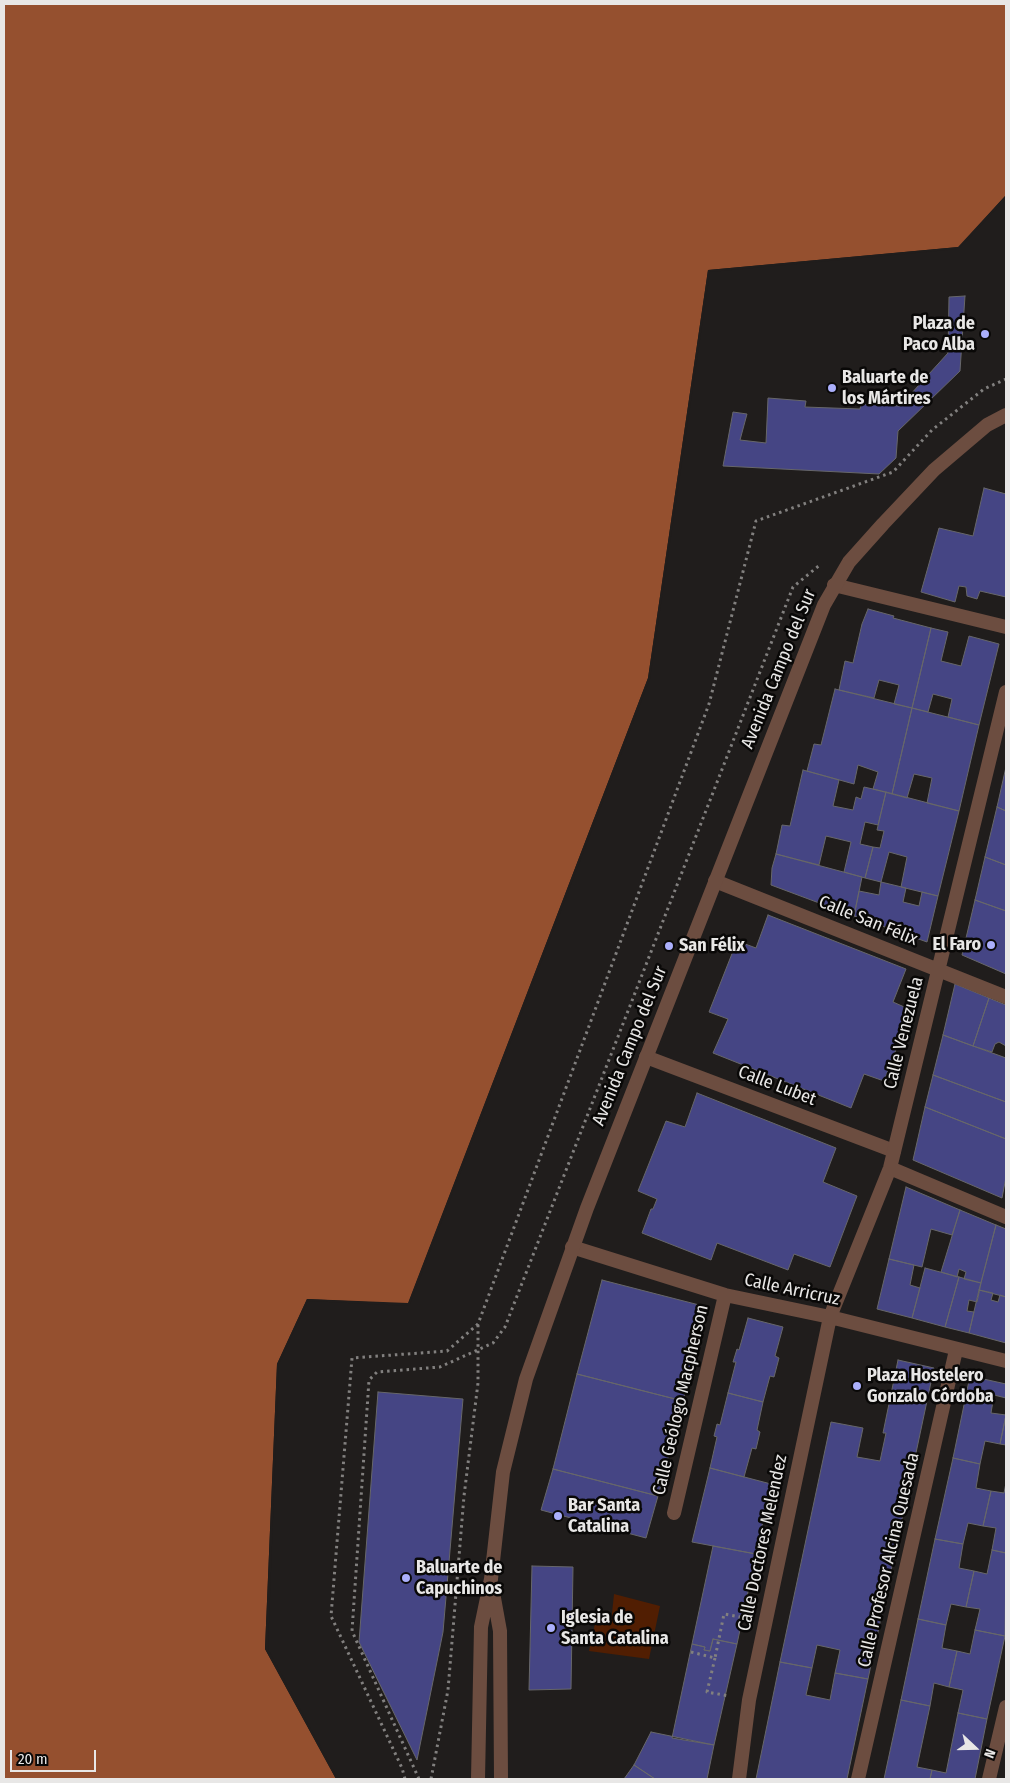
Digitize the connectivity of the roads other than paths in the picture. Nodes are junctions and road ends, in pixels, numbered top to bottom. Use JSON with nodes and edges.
{"nodes":[{"id":1,"x":1006,"y":415,"type":"edge"},
{"id":2,"x":834,"y":585,"type":"junction"},
{"id":3,"x":1006,"y":627,"type":"edge"},
{"id":4,"x":1006,"y":692,"type":"edge"},
{"id":5,"x":1002,"y":734,"type":"edge"},
{"id":6,"x":715,"y":881,"type":"junction"},
{"id":7,"x":938,"y":969,"type":"junction"},
{"id":8,"x":1006,"y":997,"type":"edge"},
{"id":9,"x":646,"y":1057,"type":"junction"},
{"id":10,"x":894,"y":1151,"type":"junction"},
{"id":11,"x":890,"y":1168,"type":"junction"},
{"id":12,"x":1006,"y":1217,"type":"edge"},
{"id":13,"x":572,"y":1247,"type":"junction"},
{"id":14,"x":725,"y":1295,"type":"junction"},
{"id":15,"x":830,"y":1316,"type":"junction"},
{"id":16,"x":956,"y":1350,"type":"junction"},
{"id":17,"x":1006,"y":1361,"type":"edge"},
{"id":18,"x":674,"y":1513,"type":"dead end"},
{"id":19,"x":491,"y":1579,"type":"junction"},
{"id":20,"x":1006,"y":1706,"type":"edge"},
{"id":21,"x":1002,"y":1746,"type":"edge"},
{"id":22,"x":478,"y":1779,"type":"edge"},
{"id":23,"x":501,"y":1779,"type":"edge"},
{"id":24,"x":739,"y":1779,"type":"edge"},
{"id":25,"x":858,"y":1779,"type":"edge"},
{"id":26,"x":989,"y":1779,"type":"edge"}],
"edges":[{"from":1,"to":2,"type":"street","name":"Avenida Campo del Sur"},
{"from":2,"to":3,"type":"street"},
{"from":2,"to":6,"type":"street","name":"Avenida Campo del Sur"},
{"from":4,"to":5,"type":"street","name":"Calle Venezuela"},
{"from":5,"to":7,"type":"street","name":"Calle Venezuela"},
{"from":6,"to":7,"type":"street","name":"Calle San Félix"},
{"from":6,"to":9,"type":"street","name":"Avenida Campo del Sur"},
{"from":7,"to":8,"type":"street","name":"Calle San Félix"},
{"from":7,"to":10,"type":"street","name":"Calle Venezuela"},
{"from":9,"to":10,"type":"street","name":"Calle Lubet"},
{"from":9,"to":13,"type":"street","name":"Avenida Campo del Sur"},
{"from":10,"to":11,"type":"street","name":"Calle Venezuela"},
{"from":11,"to":12,"type":"street"},
{"from":11,"to":15,"type":"street","name":"Calle Venezuela"},
{"from":13,"to":14,"type":"street","name":"Calle Arricruz"},
{"from":13,"to":19,"type":"street","name":"Avenida Campo del Sur"},
{"from":14,"to":15,"type":"street","name":"Calle Arricruz"},
{"from":14,"to":18,"type":"street","name":"Calle Geólogo Macpherson"},
{"from":15,"to":16,"type":"street","name":"Calle Arricruz"},
{"from":15,"to":24,"type":"street","name":"Calle Doctores Melendez"},
{"from":16,"to":17,"type":"street","name":"Calle Arricruz"},
{"from":16,"to":25,"type":"street","name":"Calle Profesor Alcina Quesada"},
{"from":19,"to":22,"type":"street","name":"Avenida Campo del Sur"},
{"from":19,"to":23,"type":"street","name":"Avenida Campo del Sur"},
{"from":20,"to":21,"type":"street"},
{"from":21,"to":26,"type":"street"}]}
